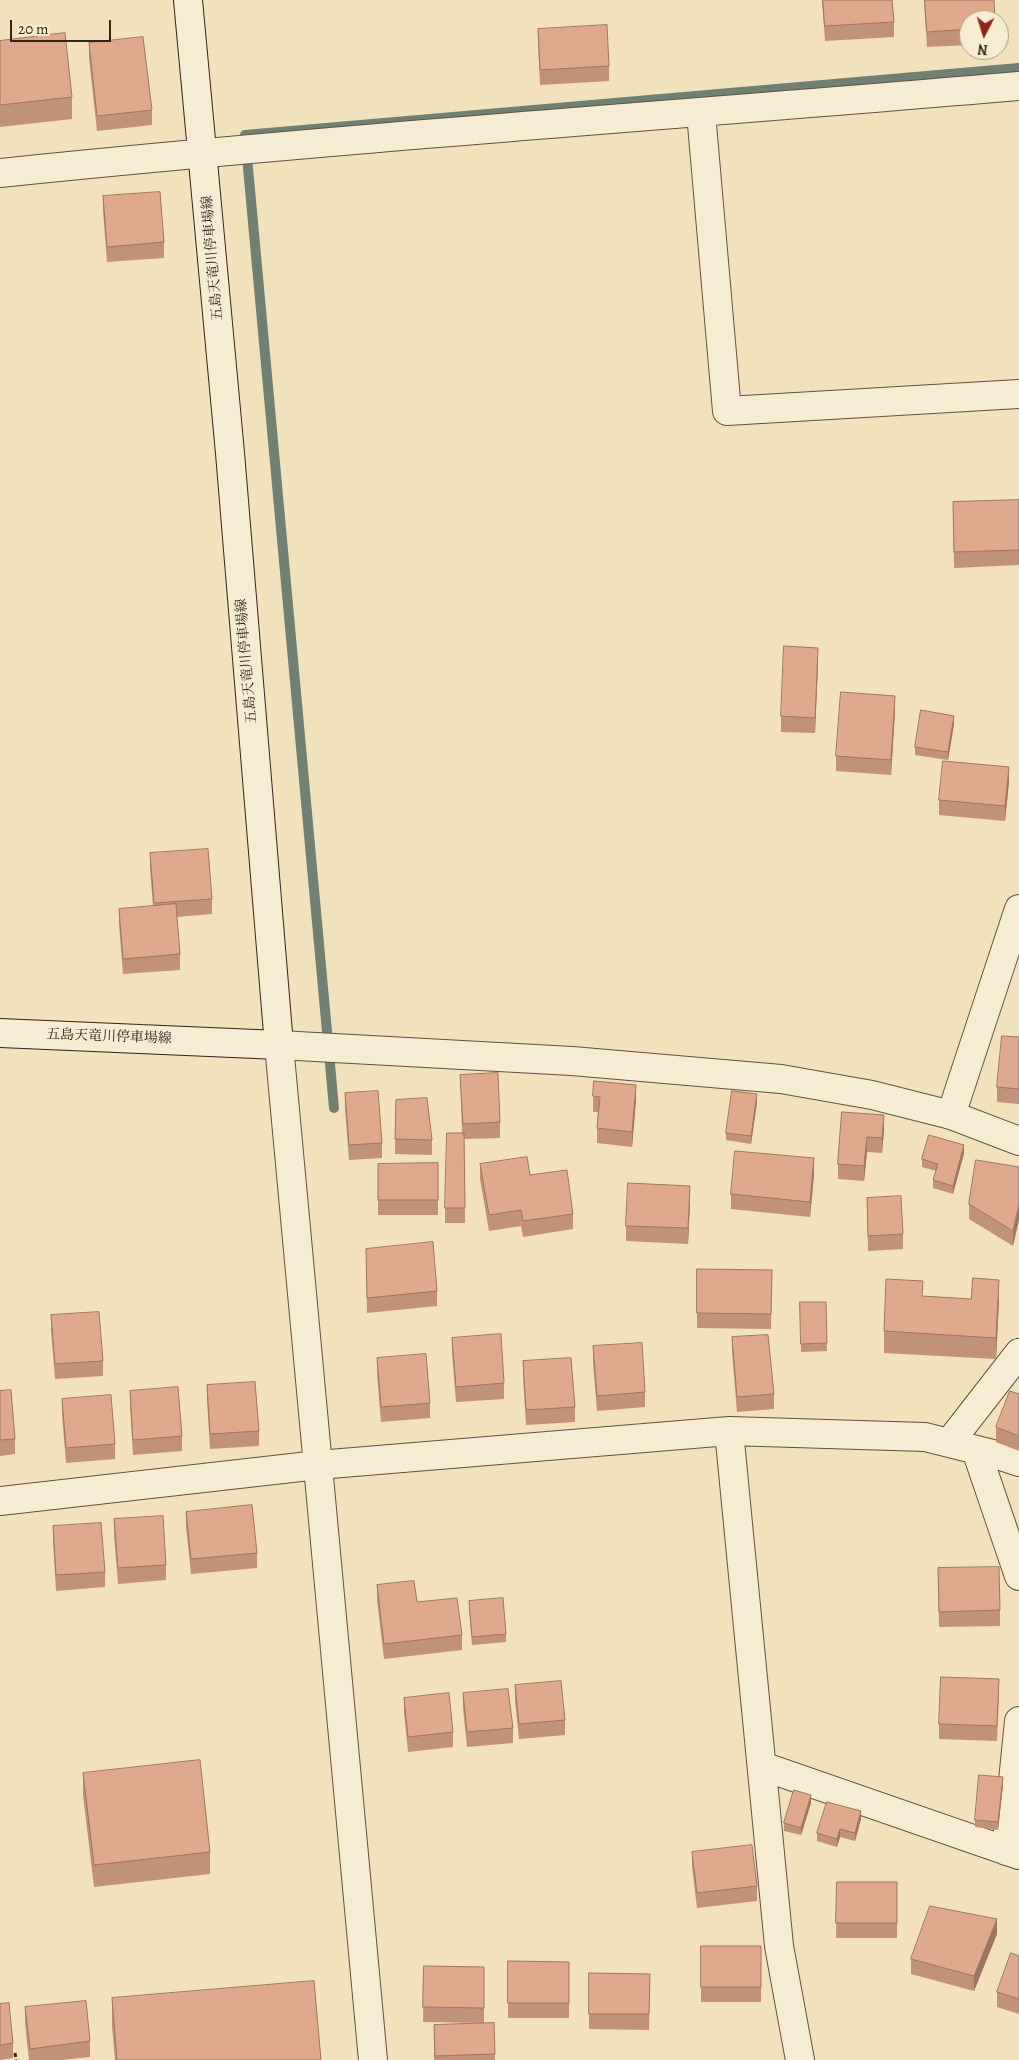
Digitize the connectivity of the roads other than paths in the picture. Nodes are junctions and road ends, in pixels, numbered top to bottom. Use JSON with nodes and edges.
{"nodes":[{"id":1,"x":188,"y":0,"type":"edge"},
{"id":2,"x":1019,"y":86,"type":"edge"},
{"id":3,"x":701,"y":113,"type":"junction"},
{"id":4,"x":203,"y":152,"type":"junction"},
{"id":5,"x":0,"y":173,"type":"edge"},
{"id":6,"x":1019,"y":394,"type":"edge"},
{"id":7,"x":1019,"y":909,"type":"edge"},
{"id":8,"x":0,"y":1033,"type":"edge"},
{"id":9,"x":279,"y":1045,"type":"junction"},
{"id":10,"x":951,"y":1115,"type":"junction"},
{"id":11,"x":1019,"y":1141,"type":"edge"},
{"id":12,"x":1019,"y":1353,"type":"edge"},
{"id":13,"x":730,"y":1431,"type":"junction"},
{"id":14,"x":949,"y":1443,"type":"junction"},
{"id":15,"x":976,"y":1450,"type":"junction"},
{"id":16,"x":1019,"y":1462,"type":"edge"},
{"id":17,"x":318,"y":1465,"type":"junction"},
{"id":18,"x":0,"y":1501,"type":"edge"},
{"id":19,"x":1019,"y":1576,"type":"edge"},
{"id":20,"x":1019,"y":1721,"type":"edge"},
{"id":21,"x":762,"y":1766,"type":"junction"},
{"id":22,"x":1013,"y":1853,"type":"edge"},
{"id":23,"x":373,"y":2060,"type":"edge"},
{"id":24,"x":800,"y":2060,"type":"edge"}],
"edges":[{"from":1,"to":4,"type":"street","name":"五島天竜川停車場線"},
{"from":2,"to":3,"type":"street"},
{"from":3,"to":4,"type":"street"},
{"from":3,"to":6,"type":"street"},
{"from":4,"to":5,"type":"street"},
{"from":4,"to":9,"type":"street","name":"五島天竜川停車場線"},
{"from":7,"to":10,"type":"street"},
{"from":8,"to":9,"type":"street","name":"五島天竜川停車場線"},
{"from":9,"to":10,"type":"street"},
{"from":9,"to":17,"type":"street"},
{"from":10,"to":11,"type":"street"},
{"from":12,"to":14,"type":"street"},
{"from":13,"to":14,"type":"street"},
{"from":13,"to":17,"type":"street"},
{"from":13,"to":21,"type":"street"},
{"from":14,"to":15,"type":"street"},
{"from":15,"to":16,"type":"street"},
{"from":15,"to":19,"type":"street"},
{"from":17,"to":18,"type":"street"},
{"from":17,"to":23,"type":"street"},
{"from":20,"to":22,"type":"street"},
{"from":21,"to":22,"type":"street"},
{"from":21,"to":24,"type":"street"}]}
